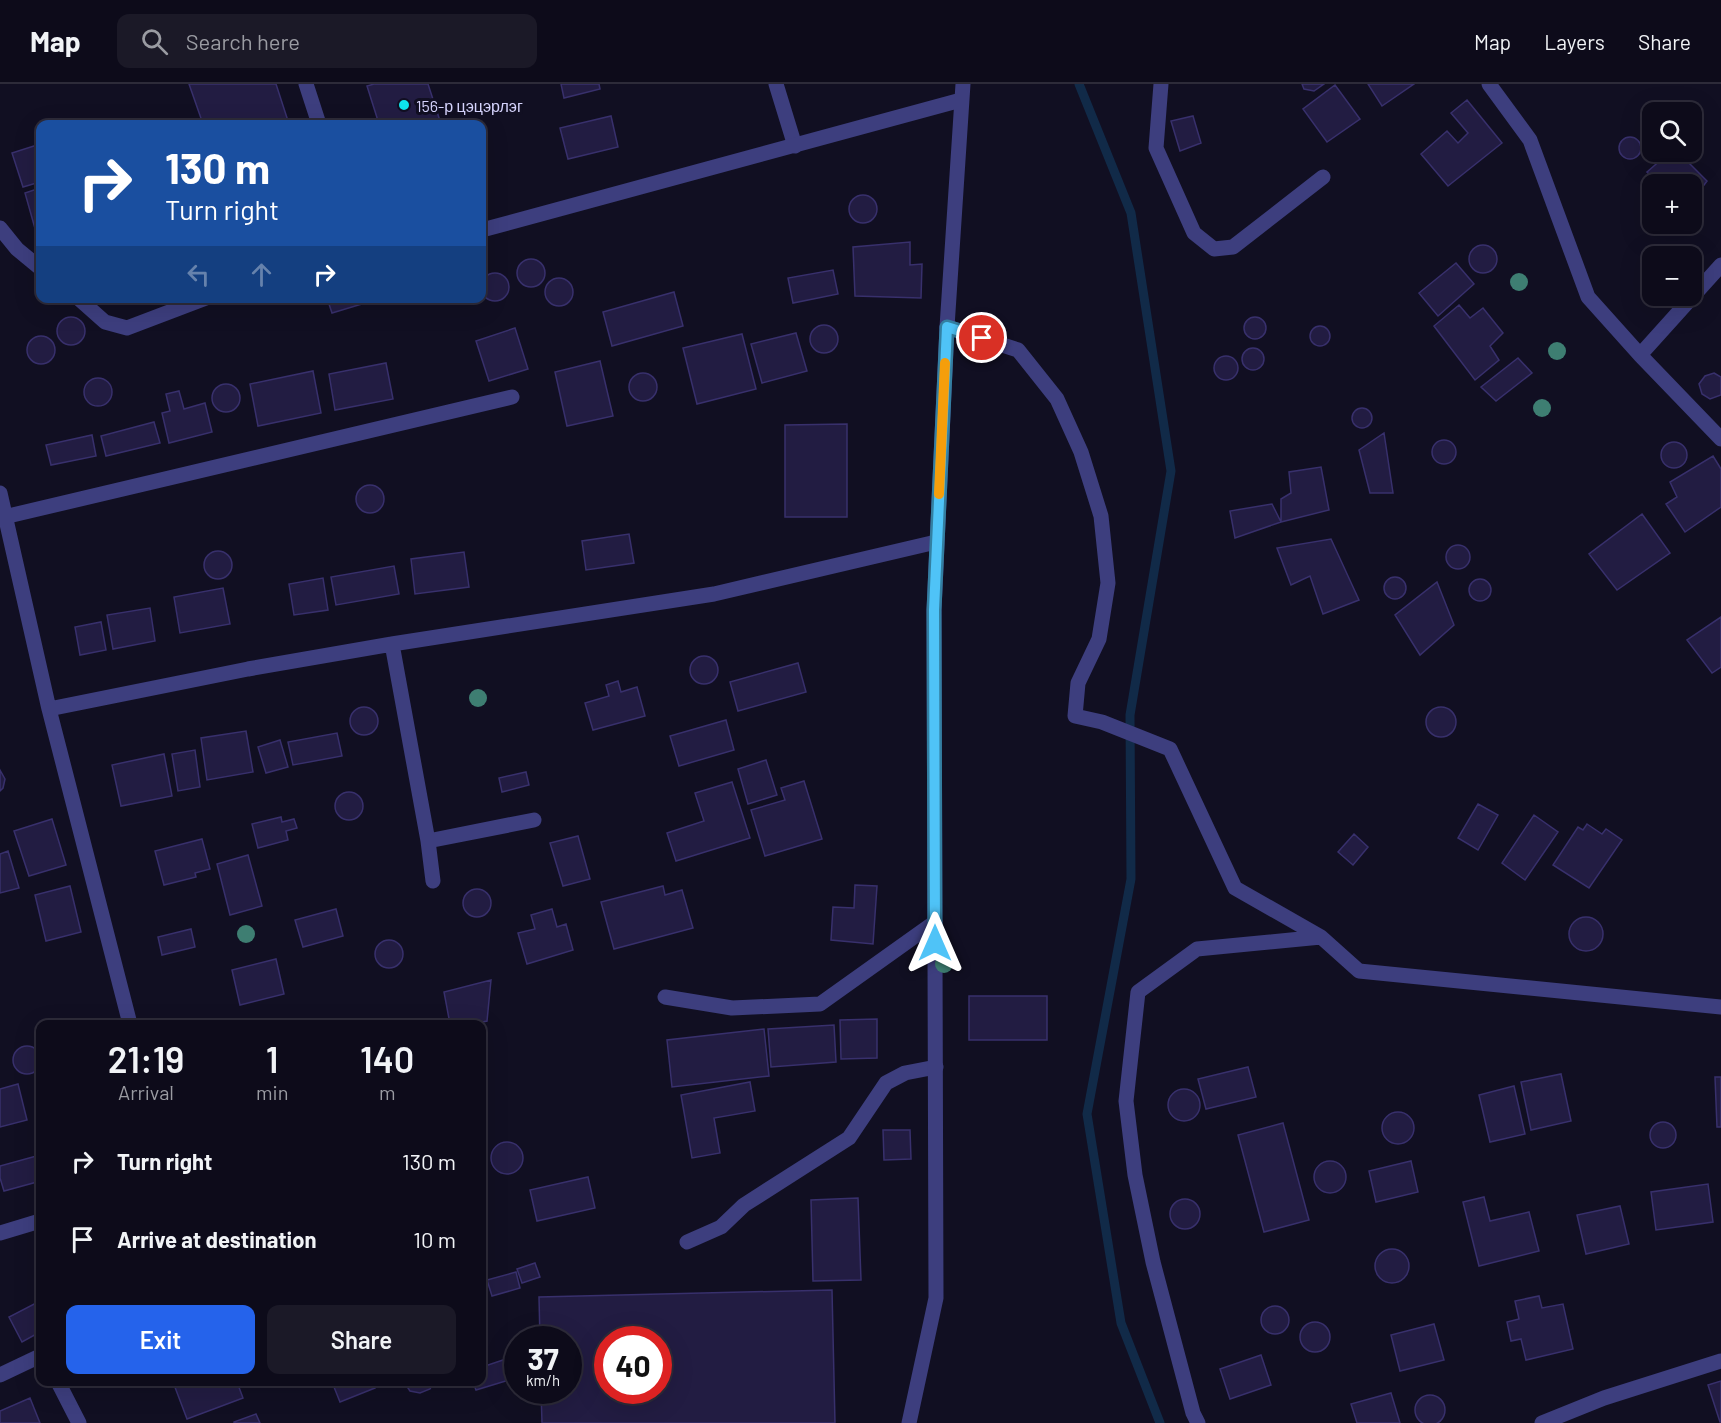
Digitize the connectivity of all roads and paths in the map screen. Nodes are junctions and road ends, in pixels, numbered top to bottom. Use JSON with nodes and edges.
{"nodes":[{"id":1,"x":306,"y":84,"type":"edge"},
{"id":2,"x":776,"y":84,"type":"edge"},
{"id":3,"x":963,"y":84,"type":"edge"},
{"id":4,"x":1161,"y":84,"type":"edge"},
{"id":5,"x":1489,"y":84,"type":"edge"},
{"id":6,"x":961,"y":100,"type":"junction"},
{"id":7,"x":318,"y":120,"type":"edge"},
{"id":8,"x":795,"y":146,"type":"junction"},
{"id":9,"x":1323,"y":177,"type":"dead end"},
{"id":10,"x":0,"y":228,"type":"edge"},
{"id":11,"x":486,"y":229,"type":"edge"},
{"id":12,"x":1721,"y":264,"type":"edge"},
{"id":13,"x":36,"y":265,"type":"edge"},
{"id":14,"x":84,"y":303,"type":"edge"},
{"id":15,"x":193,"y":303,"type":"edge"},
{"id":16,"x":947,"y":327,"type":"junction"},
{"id":17,"x":1640,"y":356,"type":"junction"},
{"id":18,"x":512,"y":397,"type":"dead end"},
{"id":19,"x":1721,"y":439,"type":"edge"},
{"id":20,"x":0,"y":493,"type":"edge"},
{"id":21,"x":4,"y":516,"type":"junction"},
{"id":22,"x":936,"y":542,"type":"junction"},
{"id":23,"x":392,"y":644,"type":"junction"},
{"id":24,"x":49,"y":709,"type":"junction"},
{"id":25,"x":534,"y":820,"type":"dead end"},
{"id":26,"x":428,"y":841,"type":"junction"},
{"id":27,"x":433,"y":881,"type":"dead end"},
{"id":28,"x":935,"y":922,"type":"junction"},
{"id":29,"x":1321,"y":937,"type":"junction"},
{"id":30,"x":664,"y":997,"type":"dead end"},
{"id":31,"x":1721,"y":1007,"type":"edge"},
{"id":32,"x":129,"y":1020,"type":"edge"},
{"id":33,"x":936,"y":1067,"type":"junction"},
{"id":34,"x":36,"y":1222,"type":"edge"},
{"id":35,"x":0,"y":1233,"type":"edge"},
{"id":36,"x":687,"y":1242,"type":"dead end"},
{"id":37,"x":36,"y":1358,"type":"edge"},
{"id":38,"x":1721,"y":1361,"type":"edge"},
{"id":39,"x":0,"y":1375,"type":"edge"},
{"id":40,"x":60,"y":1386,"type":"edge"},
{"id":41,"x":79,"y":1423,"type":"edge"},
{"id":42,"x":909,"y":1423,"type":"edge"},
{"id":43,"x":1198,"y":1423,"type":"edge"},
{"id":44,"x":1542,"y":1423,"type":"edge"}],
"edges":[{"from":1,"to":7,"type":"street"},
{"from":2,"to":8,"type":"street"},
{"from":3,"to":6,"type":"street"},
{"from":4,"to":9,"type":"street"},
{"from":5,"to":17,"type":"street"},
{"from":6,"to":8,"type":"street"},
{"from":6,"to":16,"type":"street"},
{"from":8,"to":11,"type":"street"},
{"from":10,"to":13,"type":"street"},
{"from":12,"to":17,"type":"street"},
{"from":14,"to":15,"type":"street"},
{"from":16,"to":22,"type":"street"},
{"from":16,"to":29,"type":"street"},
{"from":17,"to":19,"type":"street"},
{"from":18,"to":21,"type":"street"},
{"from":20,"to":21,"type":"street"},
{"from":21,"to":24,"type":"street"},
{"from":22,"to":23,"type":"street"},
{"from":22,"to":28,"type":"street"},
{"from":23,"to":24,"type":"street"},
{"from":23,"to":26,"type":"street"},
{"from":24,"to":32,"type":"street"},
{"from":25,"to":26,"type":"street"},
{"from":26,"to":27,"type":"street"},
{"from":28,"to":30,"type":"street"},
{"from":28,"to":33,"type":"street"},
{"from":29,"to":31,"type":"street"},
{"from":29,"to":43,"type":"street"},
{"from":33,"to":36,"type":"street"},
{"from":33,"to":42,"type":"street"},
{"from":34,"to":35,"type":"street"},
{"from":37,"to":39,"type":"street"},
{"from":38,"to":44,"type":"street"},
{"from":40,"to":41,"type":"street"}]}
